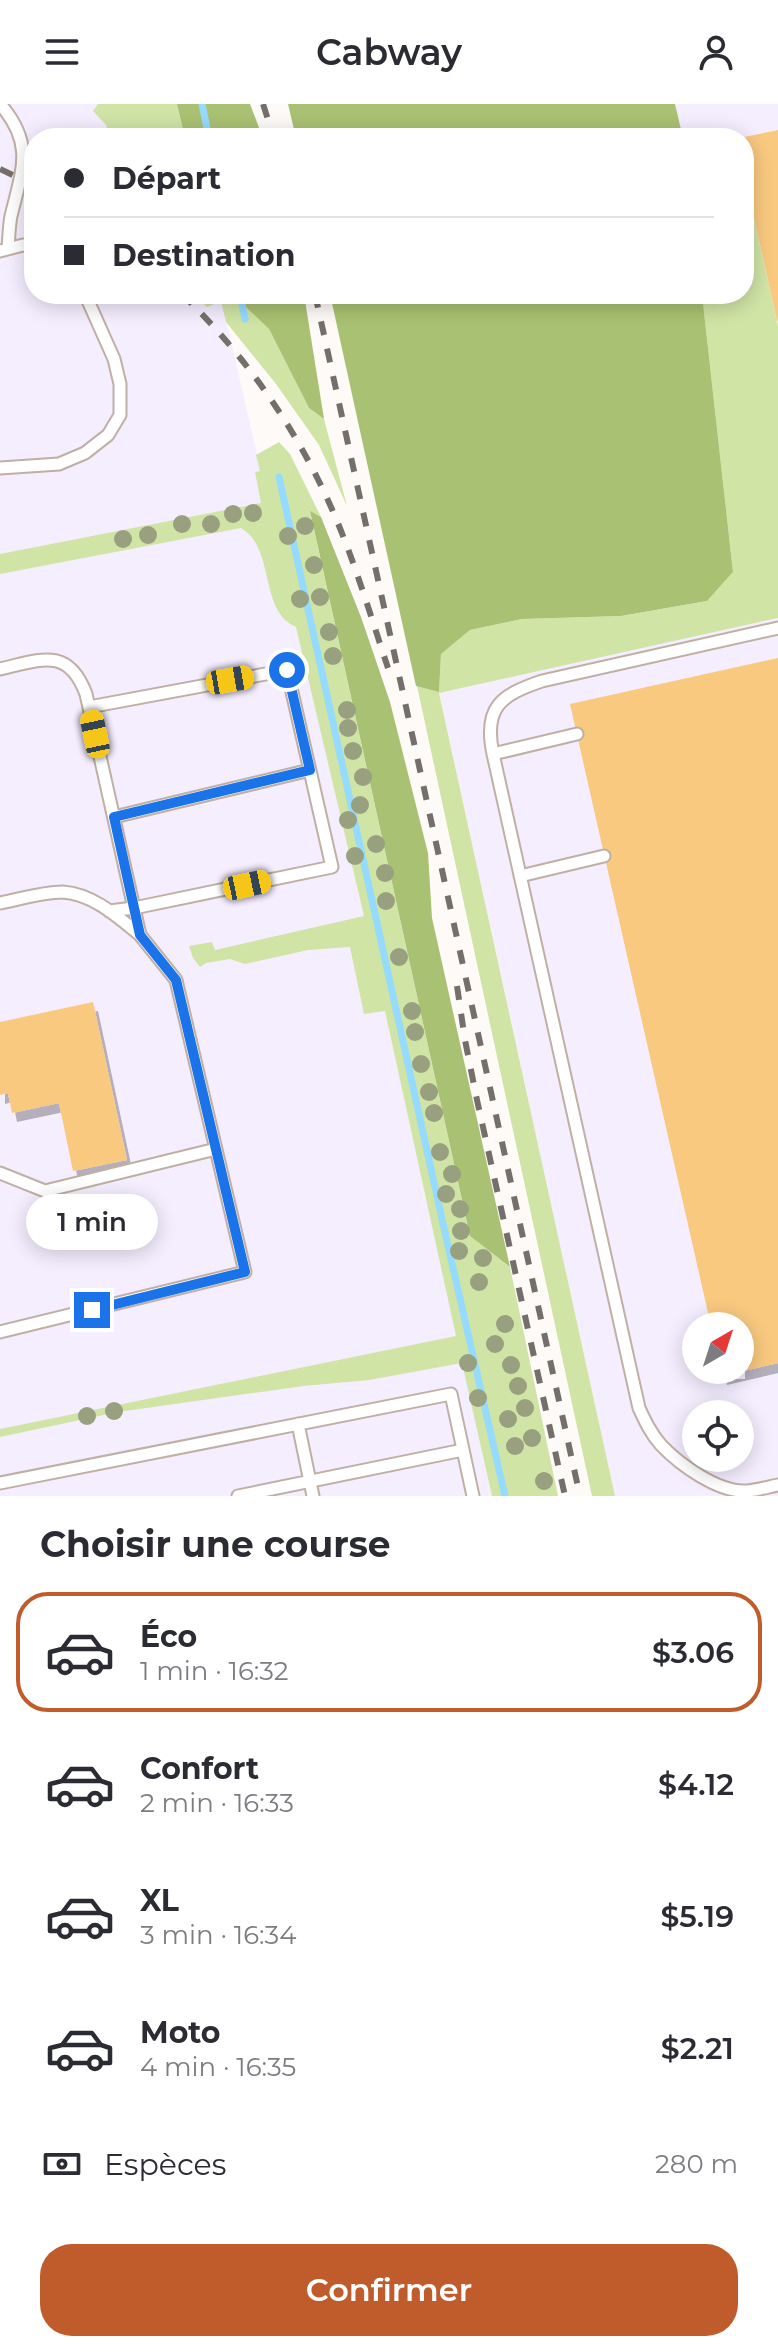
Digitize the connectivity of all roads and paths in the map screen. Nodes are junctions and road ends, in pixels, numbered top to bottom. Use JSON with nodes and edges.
{"nodes":[{"id":1,"x":0,"y":104,"type":"edge"},
{"id":2,"x":24,"y":245,"type":"edge"},
{"id":3,"x":4,"y":249,"type":"edge"},
{"id":4,"x":89,"y":304,"type":"edge"},
{"id":5,"x":0,"y":468,"type":"edge"},
{"id":6,"x":778,"y":628,"type":"edge"},
{"id":7,"x":0,"y":669,"type":"edge"},
{"id":8,"x":89,"y":707,"type":"junction"},
{"id":9,"x":577,"y":734,"type":"dead end"},
{"id":10,"x":493,"y":754,"type":"junction"},
{"id":11,"x":310,"y":770,"type":"junction"},
{"id":12,"x":114,"y":817,"type":"junction"},
{"id":13,"x":604,"y":856,"type":"dead end"},
{"id":14,"x":520,"y":876,"type":"junction"},
{"id":15,"x":0,"y":903,"type":"edge"},
{"id":16,"x":134,"y":908,"type":"junction"},
{"id":17,"x":109,"y":911,"type":"junction"},
{"id":18,"x":140,"y":935,"type":"junction"},
{"id":19,"x":216,"y":1149,"type":"junction"},
{"id":20,"x":0,"y":1173,"type":"edge"},
{"id":21,"x":0,"y":1332,"type":"edge"},
{"id":22,"x":298,"y":1424,"type":"junction"},
{"id":23,"x":463,"y":1450,"type":"junction"},
{"id":24,"x":309,"y":1481,"type":"junction"},
{"id":25,"x":0,"y":1483,"type":"edge"},
{"id":26,"x":778,"y":1485,"type":"edge"},
{"id":27,"x":238,"y":1496,"type":"edge"},
{"id":28,"x":313,"y":1496,"type":"edge"},
{"id":29,"x":473,"y":1496,"type":"edge"}],
"edges":[{"from":1,"to":3,"type":"lane"},
{"from":2,"to":3,"type":"lane"},
{"from":4,"to":5,"type":"lane"},
{"from":6,"to":10,"type":"lane"},
{"from":7,"to":8,"type":"lane"},
{"from":8,"to":11,"type":"lane"},
{"from":8,"to":12,"type":"lane"},
{"from":9,"to":10,"type":"lane"},
{"from":10,"to":14,"type":"lane"},
{"from":11,"to":12,"type":"lane"},
{"from":11,"to":16,"type":"lane"},
{"from":12,"to":16,"type":"lane"},
{"from":13,"to":14,"type":"lane"},
{"from":14,"to":26,"type":"lane"},
{"from":15,"to":17,"type":"lane"},
{"from":16,"to":17,"type":"lane"},
{"from":16,"to":18,"type":"lane"},
{"from":17,"to":18,"type":"lane"},
{"from":18,"to":19,"type":"lane"},
{"from":19,"to":20,"type":"lane"},
{"from":19,"to":21,"type":"lane"},
{"from":22,"to":23,"type":"lane"},
{"from":22,"to":24,"type":"lane"},
{"from":22,"to":25,"type":"lane"},
{"from":23,"to":24,"type":"lane"},
{"from":23,"to":29,"type":"lane"},
{"from":24,"to":27,"type":"lane"},
{"from":24,"to":28,"type":"lane"}]}
